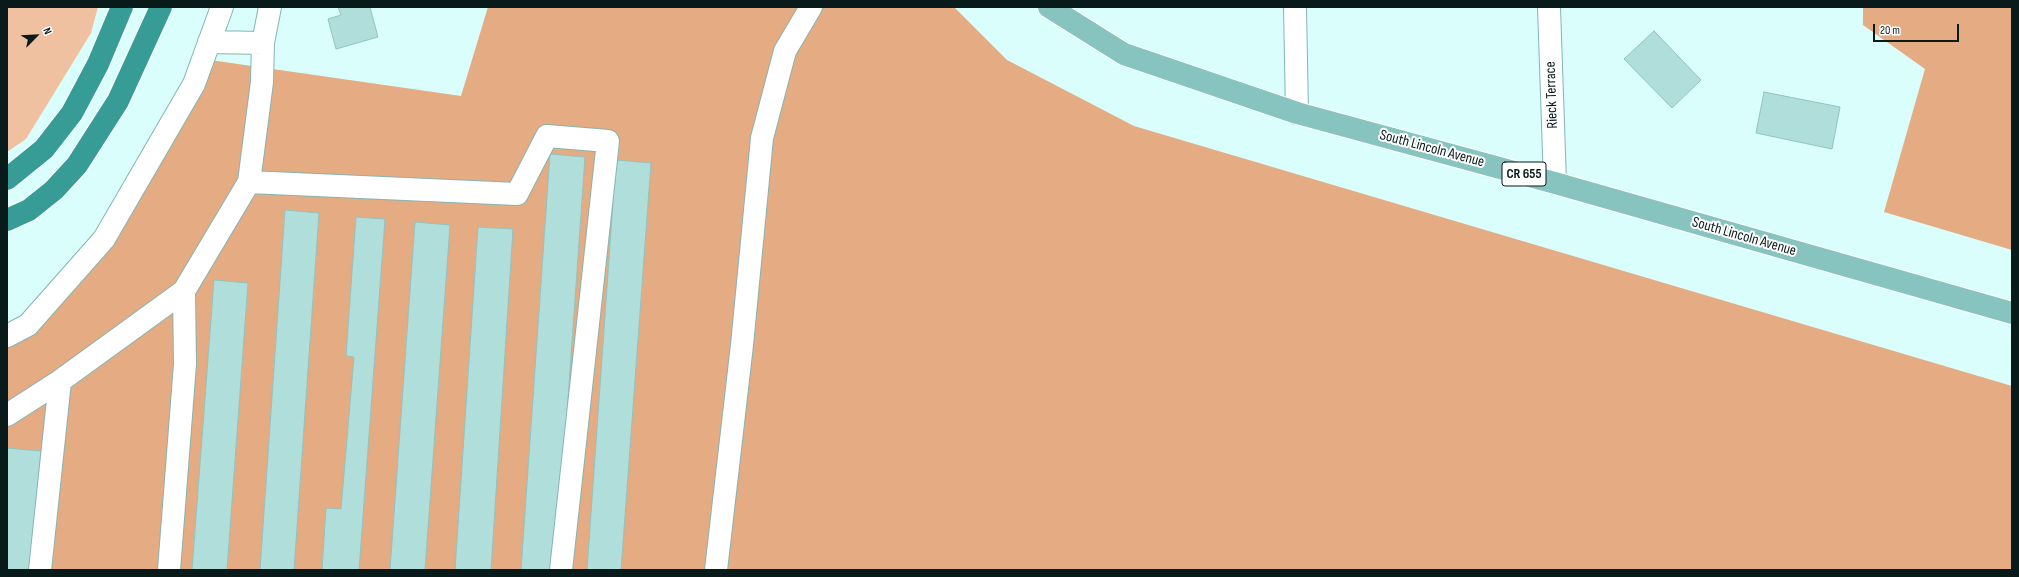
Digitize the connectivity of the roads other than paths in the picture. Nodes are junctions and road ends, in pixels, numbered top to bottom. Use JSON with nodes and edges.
{"nodes":[{"id":1,"x":122,"y":7,"type":"edge"},
{"id":2,"x":160,"y":7,"type":"edge"},
{"id":3,"x":222,"y":7,"type":"edge"},
{"id":4,"x":270,"y":7,"type":"edge"},
{"id":5,"x":811,"y":7,"type":"edge"},
{"id":6,"x":1049,"y":7,"type":"edge"},
{"id":7,"x":1295,"y":7,"type":"edge"},
{"id":8,"x":1549,"y":7,"type":"edge"},
{"id":9,"x":209,"y":42,"type":"junction"},
{"id":10,"x":263,"y":43,"type":"junction"},
{"id":11,"x":1296,"y":113,"type":"junction"},
{"id":12,"x":7,"y":180,"type":"edge"},
{"id":13,"x":249,"y":182,"type":"junction"},
{"id":14,"x":1555,"y":183,"type":"junction"},
{"id":15,"x":7,"y":220,"type":"edge"},
{"id":16,"x":184,"y":291,"type":"junction"},
{"id":17,"x":2012,"y":313,"type":"edge"},
{"id":18,"x":7,"y":336,"type":"edge"},
{"id":19,"x":60,"y":381,"type":"junction"},
{"id":20,"x":7,"y":415,"type":"edge"},
{"id":21,"x":40,"y":570,"type":"edge"},
{"id":22,"x":169,"y":570,"type":"edge"},
{"id":23,"x":561,"y":570,"type":"edge"},
{"id":24,"x":716,"y":570,"type":"edge"}],
"edges":[{"from":1,"to":12,"type":"highway"},
{"from":2,"to":15,"type":"highway"},
{"from":3,"to":9,"type":"street"},
{"from":4,"to":10,"type":"street"},
{"from":5,"to":24,"type":"street"},
{"from":6,"to":11,"type":"main road","name":"South Lincoln Avenue","number":"CR 655"},
{"from":7,"to":11,"type":"street"},
{"from":8,"to":14,"type":"street","name":"Rieck Terrace"},
{"from":9,"to":10,"type":"street"},
{"from":9,"to":18,"type":"street"},
{"from":10,"to":13,"type":"street"},
{"from":11,"to":14,"type":"main road","name":"South Lincoln Avenue","number":"CR 655"},
{"from":13,"to":16,"type":"street"},
{"from":13,"to":23,"type":"street"},
{"from":14,"to":17,"type":"main road","name":"South Lincoln Avenue","number":"CR 655"},
{"from":16,"to":19,"type":"street"},
{"from":16,"to":22,"type":"street"},
{"from":19,"to":20,"type":"street"},
{"from":19,"to":21,"type":"street"}]}
